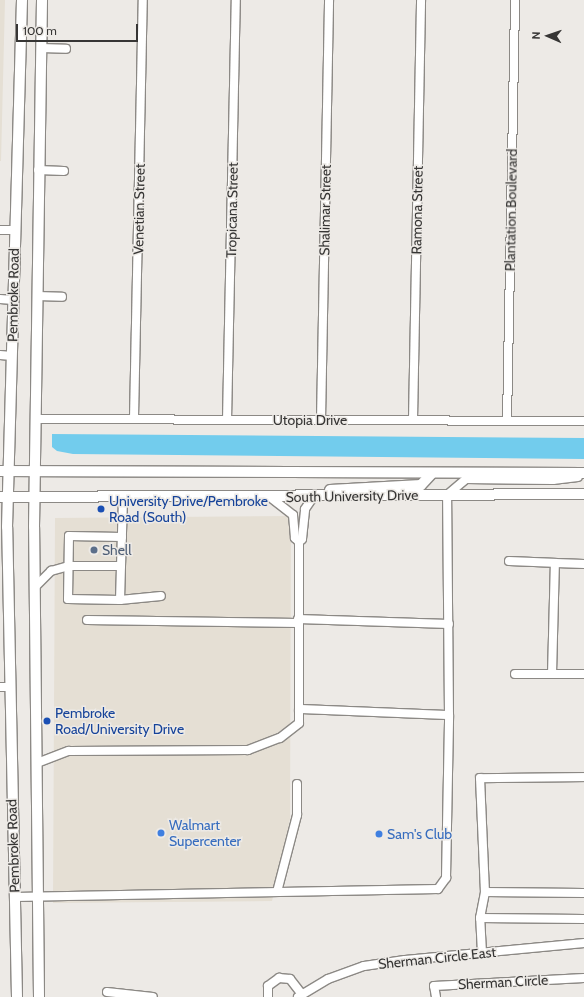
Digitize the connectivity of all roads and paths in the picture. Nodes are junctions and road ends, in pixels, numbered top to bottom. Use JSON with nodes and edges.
{"nodes":[{"id":1,"x":22,"y":0,"type":"edge"},
{"id":2,"x":42,"y":0,"type":"edge"},
{"id":3,"x":143,"y":0,"type":"edge"},
{"id":4,"x":236,"y":0,"type":"edge"},
{"id":5,"x":329,"y":0,"type":"edge"},
{"id":6,"x":422,"y":0,"type":"edge"},
{"id":7,"x":515,"y":0,"type":"edge"},
{"id":8,"x":41,"y":48,"type":"junction"},
{"id":9,"x":66,"y":49,"type":"dead end"},
{"id":10,"x":38,"y":170,"type":"junction"},
{"id":11,"x":64,"y":171,"type":"dead end"},
{"id":12,"x":0,"y":230,"type":"edge"},
{"id":13,"x":15,"y":230,"type":"junction"},
{"id":14,"x":37,"y":296,"type":"junction"},
{"id":15,"x":62,"y":297,"type":"dead end"},
{"id":16,"x":0,"y":299,"type":"edge"},
{"id":17,"x":13,"y":300,"type":"junction"},
{"id":18,"x":0,"y":355,"type":"edge"},
{"id":19,"x":12,"y":356,"type":"junction"},
{"id":20,"x":134,"y":418,"type":"junction"},
{"id":21,"x":36,"y":419,"type":"junction"},
{"id":22,"x":227,"y":420,"type":"junction"},
{"id":23,"x":321,"y":420,"type":"junction"},
{"id":24,"x":414,"y":420,"type":"junction"},
{"id":25,"x":584,"y":420,"type":"edge"},
{"id":26,"x":507,"y":421,"type":"junction"},
{"id":27,"x":4,"y":471,"type":"edge"},
{"id":28,"x":36,"y":473,"type":"junction"},
{"id":29,"x":432,"y":473,"type":"junction"},
{"id":30,"x":584,"y":474,"type":"edge"},
{"id":31,"x":584,"y":494,"type":"edge"},
{"id":32,"x":447,"y":495,"type":"junction"},
{"id":33,"x":4,"y":497,"type":"edge"},
{"id":34,"x":270,"y":497,"type":"junction"},
{"id":35,"x":297,"y":497,"type":"junction"},
{"id":36,"x":314,"y":497,"type":"junction"},
{"id":37,"x":123,"y":498,"type":"junction"},
{"id":38,"x":35,"y":499,"type":"junction"},
{"id":39,"x":122,"y":537,"type":"junction"},
{"id":40,"x":298,"y":542,"type":"junction"},
{"id":41,"x":509,"y":561,"type":"dead end"},
{"id":42,"x":555,"y":563,"type":"junction"},
{"id":43,"x":584,"y":564,"type":"edge"},
{"id":44,"x":68,"y":566,"type":"junction"},
{"id":45,"x":121,"y":566,"type":"junction"},
{"id":46,"x":35,"y":587,"type":"junction"},
{"id":47,"x":161,"y":596,"type":"dead end"},
{"id":48,"x":120,"y":600,"type":"junction"},
{"id":49,"x":87,"y":620,"type":"dead end"},
{"id":50,"x":298,"y":621,"type":"junction"},
{"id":51,"x":449,"y":624,"type":"junction"},
{"id":52,"x":515,"y":674,"type":"dead end"},
{"id":53,"x":552,"y":674,"type":"junction"},
{"id":54,"x":584,"y":674,"type":"edge"},
{"id":55,"x":4,"y":687,"type":"edge"},
{"id":56,"x":299,"y":709,"type":"junction"},
{"id":57,"x":450,"y":715,"type":"junction"},
{"id":58,"x":37,"y":763,"type":"junction"},
{"id":59,"x":584,"y":777,"type":"edge"},
{"id":60,"x":297,"y":784,"type":"dead end"},
{"id":61,"x":277,"y":892,"type":"junction"},
{"id":62,"x":485,"y":892,"type":"junction"},
{"id":63,"x":584,"y":893,"type":"edge"},
{"id":64,"x":15,"y":897,"type":"junction"},
{"id":65,"x":38,"y":897,"type":"junction"},
{"id":66,"x":480,"y":918,"type":"junction"},
{"id":67,"x":584,"y":919,"type":"edge"},
{"id":68,"x":584,"y":943,"type":"edge"},
{"id":69,"x":482,"y":953,"type":"junction"},
{"id":70,"x":584,"y":978,"type":"edge"},
{"id":71,"x":107,"y":992,"type":"dead end"},
{"id":72,"x":299,"y":995,"type":"edge"},
{"id":73,"x":17,"y":997,"type":"edge"},
{"id":74,"x":39,"y":997,"type":"edge"},
{"id":75,"x":153,"y":997,"type":"edge"},
{"id":76,"x":268,"y":997,"type":"edge"},
{"id":77,"x":436,"y":997,"type":"edge"}],
"edges":[{"from":1,"to":13,"type":"main road","name":"Pembroke Road"},
{"from":2,"to":8,"type":"main road","name":"Pembroke Road"},
{"from":3,"to":20,"type":"street","name":"Venetian Street"},
{"from":4,"to":22,"type":"street","name":"Tropicana Street"},
{"from":5,"to":23,"type":"street","name":"Shalimar Street"},
{"from":6,"to":24,"type":"street","name":"Ramona Street"},
{"from":7,"to":26,"type":"street","name":"Plantation Boulevard"},
{"from":8,"to":9,"type":"street"},
{"from":8,"to":10,"type":"main road","name":"Pembroke Road"},
{"from":10,"to":11,"type":"street"},
{"from":10,"to":14,"type":"main road","name":"Pembroke Road"},
{"from":12,"to":13,"type":"street"},
{"from":13,"to":17,"type":"main road","name":"Pembroke Road"},
{"from":14,"to":15,"type":"street"},
{"from":14,"to":21,"type":"main road","name":"Pembroke Road"},
{"from":16,"to":17,"type":"street"},
{"from":17,"to":19,"type":"main road","name":"Pembroke Road"},
{"from":18,"to":19,"type":"street"},
{"from":19,"to":27,"type":"main road","name":"Pembroke Road"},
{"from":20,"to":21,"type":"street","name":"Utopia Drive"},
{"from":20,"to":22,"type":"street","name":"Utopia Drive"},
{"from":21,"to":28,"type":"main road","name":"Pembroke Road"},
{"from":22,"to":23,"type":"street","name":"Utopia Drive"},
{"from":23,"to":24,"type":"street","name":"Utopia Drive"},
{"from":24,"to":26,"type":"street","name":"Utopia Drive"},
{"from":25,"to":26,"type":"street","name":"Utopia Drive"},
{"from":27,"to":28,"type":"main road","name":"South University Drive"},
{"from":27,"to":33,"type":"main road","name":"Pembroke Road"},
{"from":28,"to":29,"type":"main road","name":"South University Drive"},
{"from":28,"to":38,"type":"main road","name":"Pembroke Road"},
{"from":29,"to":30,"type":"main road","name":"South University Drive"},
{"from":29,"to":35,"type":"main road"},
{"from":30,"to":32,"type":"street"},
{"from":31,"to":32,"type":"main road","name":"South University Drive"},
{"from":32,"to":36,"type":"main road","name":"South University Drive"},
{"from":32,"to":51,"type":"street"},
{"from":33,"to":38,"type":"main road","name":"South University Drive"},
{"from":33,"to":55,"type":"main road","name":"Pembroke Road"},
{"from":34,"to":35,"type":"main road","name":"South University Drive"},
{"from":34,"to":37,"type":"main road","name":"South University Drive"},
{"from":34,"to":40,"type":"street"},
{"from":35,"to":36,"type":"main road","name":"South University Drive"},
{"from":36,"to":40,"type":"street"},
{"from":37,"to":38,"type":"main road","name":"South University Drive"},
{"from":37,"to":39,"type":"street"},
{"from":38,"to":46,"type":"main road","name":"Pembroke Road"},
{"from":39,"to":44,"type":"street"},
{"from":39,"to":45,"type":"street"},
{"from":40,"to":50,"type":"street"},
{"from":41,"to":42,"type":"street"},
{"from":42,"to":43,"type":"street"},
{"from":42,"to":53,"type":"street"},
{"from":44,"to":45,"type":"street"},
{"from":44,"to":46,"type":"street"},
{"from":44,"to":48,"type":"street"},
{"from":45,"to":48,"type":"street"},
{"from":46,"to":58,"type":"main road","name":"Pembroke Road"},
{"from":47,"to":48,"type":"street"},
{"from":49,"to":50,"type":"street"},
{"from":50,"to":51,"type":"street"},
{"from":50,"to":56,"type":"street"},
{"from":51,"to":57,"type":"street"},
{"from":52,"to":53,"type":"street"},
{"from":53,"to":54,"type":"street"},
{"from":55,"to":64,"type":"main road","name":"Pembroke Road"},
{"from":56,"to":57,"type":"street"},
{"from":56,"to":58,"type":"street"},
{"from":57,"to":61,"type":"street"},
{"from":58,"to":65,"type":"main road","name":"Pembroke Road"},
{"from":59,"to":62,"type":"street"},
{"from":60,"to":61,"type":"street"},
{"from":61,"to":65,"type":"street"},
{"from":62,"to":63,"type":"street"},
{"from":62,"to":66,"type":"street"},
{"from":64,"to":65,"type":"street"},
{"from":64,"to":73,"type":"main road","name":"Pembroke Road"},
{"from":65,"to":74,"type":"main road","name":"Pembroke Road"},
{"from":66,"to":67,"type":"street"},
{"from":66,"to":69,"type":"street"},
{"from":68,"to":69,"type":"street","name":"Sherman Circle East"},
{"from":69,"to":72,"type":"street","name":"Sherman Circle East"},
{"from":70,"to":77,"type":"street","name":"Sherman Circle"},
{"from":71,"to":75,"type":"street"},
{"from":72,"to":76,"type":"street"}]}
